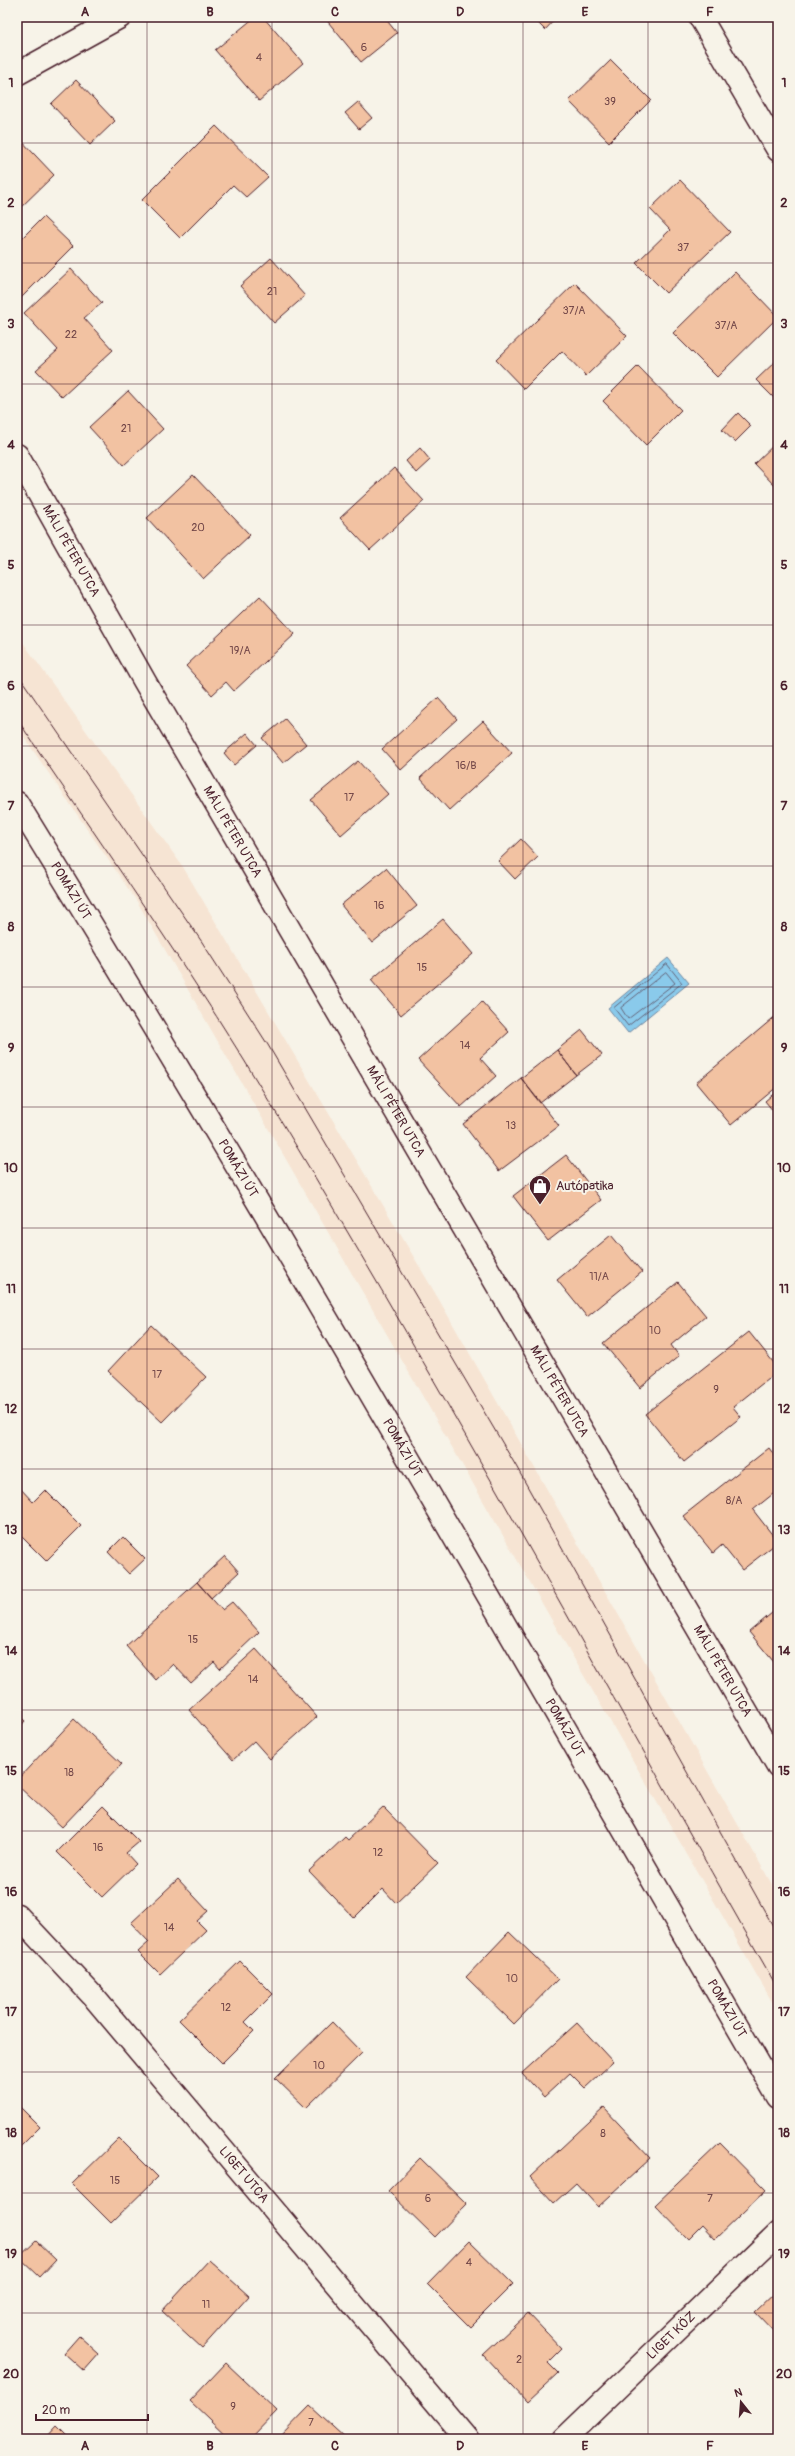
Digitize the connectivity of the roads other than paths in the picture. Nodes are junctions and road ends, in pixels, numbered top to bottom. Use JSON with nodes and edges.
{"nodes":[{"id":1,"x":700,"y":17,"type":"edge"},
{"id":2,"x":113,"y":19,"type":"edge"},
{"id":3,"x":17,"y":74,"type":"edge"},
{"id":4,"x":778,"y":150,"type":"edge"},
{"id":5,"x":17,"y":455,"type":"edge"},
{"id":6,"x":17,"y":803,"type":"edge"},
{"id":7,"x":778,"y":1766,"type":"edge"},
{"id":8,"x":17,"y":1915,"type":"edge"},
{"id":9,"x":778,"y":2097,"type":"edge"},
{"id":10,"x":778,"y":2232,"type":"edge"},
{"id":11,"x":467,"y":2439,"type":"edge"},
{"id":12,"x":564,"y":2439,"type":"edge"}],
"edges":[{"from":1,"to":4,"type":"street"},
{"from":2,"to":3,"type":"street"},
{"from":5,"to":7,"type":"street","name":"MÁLI PÉTER UTCA"},
{"from":6,"to":9,"type":"street","name":"POMÁZI ÚT"},
{"from":8,"to":11,"type":"street","name":"LIGET UTCA"},
{"from":10,"to":12,"type":"street","name":"LIGET KÖZ"}]}
